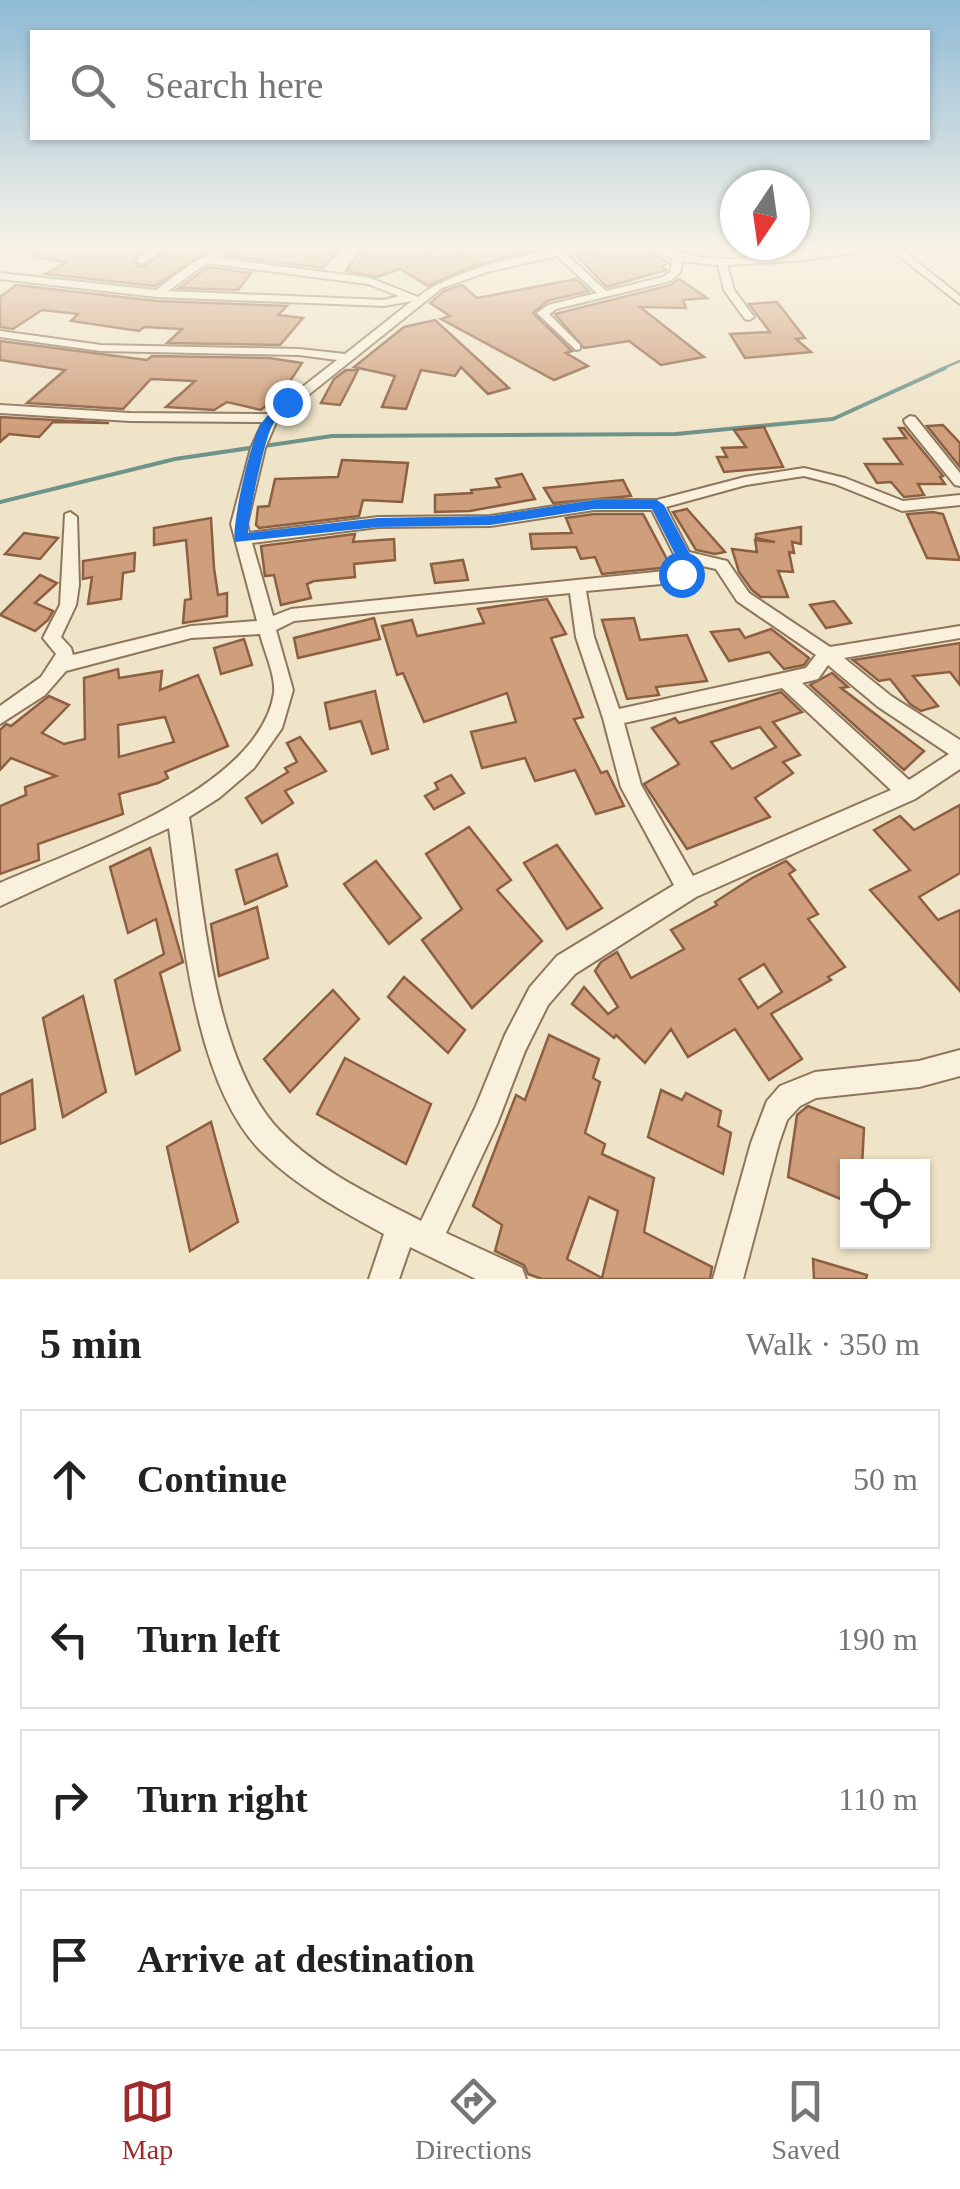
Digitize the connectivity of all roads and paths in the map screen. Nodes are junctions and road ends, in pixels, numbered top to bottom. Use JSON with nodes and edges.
{"nodes":[{"id":1,"x":403,"y":308,"type":"edge"},
{"id":2,"x":559,"y":308,"type":"edge"},
{"id":3,"x":742,"y":308,"type":"edge"},
{"id":4,"x":750,"y":318,"type":"dead end"},
{"id":5,"x":0,"y":334,"type":"edge"},
{"id":6,"x":576,"y":347,"type":"dead end"},
{"id":7,"x":344,"y":357,"type":"junction"},
{"id":8,"x":0,"y":409,"type":"edge"},
{"id":9,"x":270,"y":418,"type":"junction"},
{"id":10,"x":910,"y":420,"type":"dead end"},
{"id":11,"x":960,"y":482,"type":"edge"},
{"id":12,"x":960,"y":500,"type":"edge"},
{"id":13,"x":657,"y":505,"type":"junction"},
{"id":14,"x":70,"y":516,"type":"dead end"},
{"id":15,"x":240,"y":539,"type":"junction"},
{"id":16,"x":684,"y":556,"type":"junction"},
{"id":17,"x":577,"y":588,"type":"junction"},
{"id":18,"x":266,"y":627,"type":"junction"},
{"id":19,"x":960,"y":632,"type":"edge"},
{"id":20,"x":827,"y":654,"type":"junction"},
{"id":21,"x":62,"y":665,"type":"junction"},
{"id":22,"x":786,"y":680,"type":"junction"},
{"id":23,"x":0,"y":716,"type":"edge"},
{"id":24,"x":613,"y":718,"type":"junction"},
{"id":25,"x":960,"y":754,"type":"edge"},
{"id":26,"x":908,"y":792,"type":"junction"},
{"id":27,"x":178,"y":814,"type":"junction"},
{"id":28,"x":688,"y":889,"type":"junction"},
{"id":29,"x":0,"y":895,"type":"edge"},
{"id":30,"x":960,"y":1064,"type":"edge"},
{"id":31,"x":414,"y":1233,"type":"junction"},
{"id":32,"x":384,"y":1279,"type":"edge"},
{"id":33,"x":511,"y":1279,"type":"edge"},
{"id":34,"x":728,"y":1279,"type":"edge"}],
"edges":[{"from":1,"to":7,"type":"street"},
{"from":2,"to":6,"type":"street"},
{"from":3,"to":4,"type":"street"},
{"from":5,"to":7,"type":"street"},
{"from":7,"to":9,"type":"street"},
{"from":8,"to":9,"type":"street"},
{"from":9,"to":15,"type":"street"},
{"from":10,"to":11,"type":"street"},
{"from":12,"to":13,"type":"street"},
{"from":13,"to":15,"type":"street"},
{"from":13,"to":16,"type":"street"},
{"from":14,"to":21,"type":"street"},
{"from":15,"to":18,"type":"street"},
{"from":16,"to":17,"type":"street"},
{"from":16,"to":20,"type":"street"},
{"from":17,"to":18,"type":"street"},
{"from":17,"to":24,"type":"street"},
{"from":18,"to":21,"type":"street"},
{"from":18,"to":27,"type":"street"},
{"from":19,"to":20,"type":"street"},
{"from":20,"to":22,"type":"street"},
{"from":20,"to":25,"type":"street"},
{"from":21,"to":23,"type":"street"},
{"from":22,"to":24,"type":"street"},
{"from":22,"to":26,"type":"street"},
{"from":24,"to":28,"type":"street"},
{"from":25,"to":26,"type":"street"},
{"from":26,"to":28,"type":"street"},
{"from":27,"to":29,"type":"street"},
{"from":27,"to":31,"type":"street"},
{"from":28,"to":31,"type":"street"},
{"from":30,"to":34,"type":"street"},
{"from":31,"to":32,"type":"street"},
{"from":31,"to":33,"type":"street"}]}
